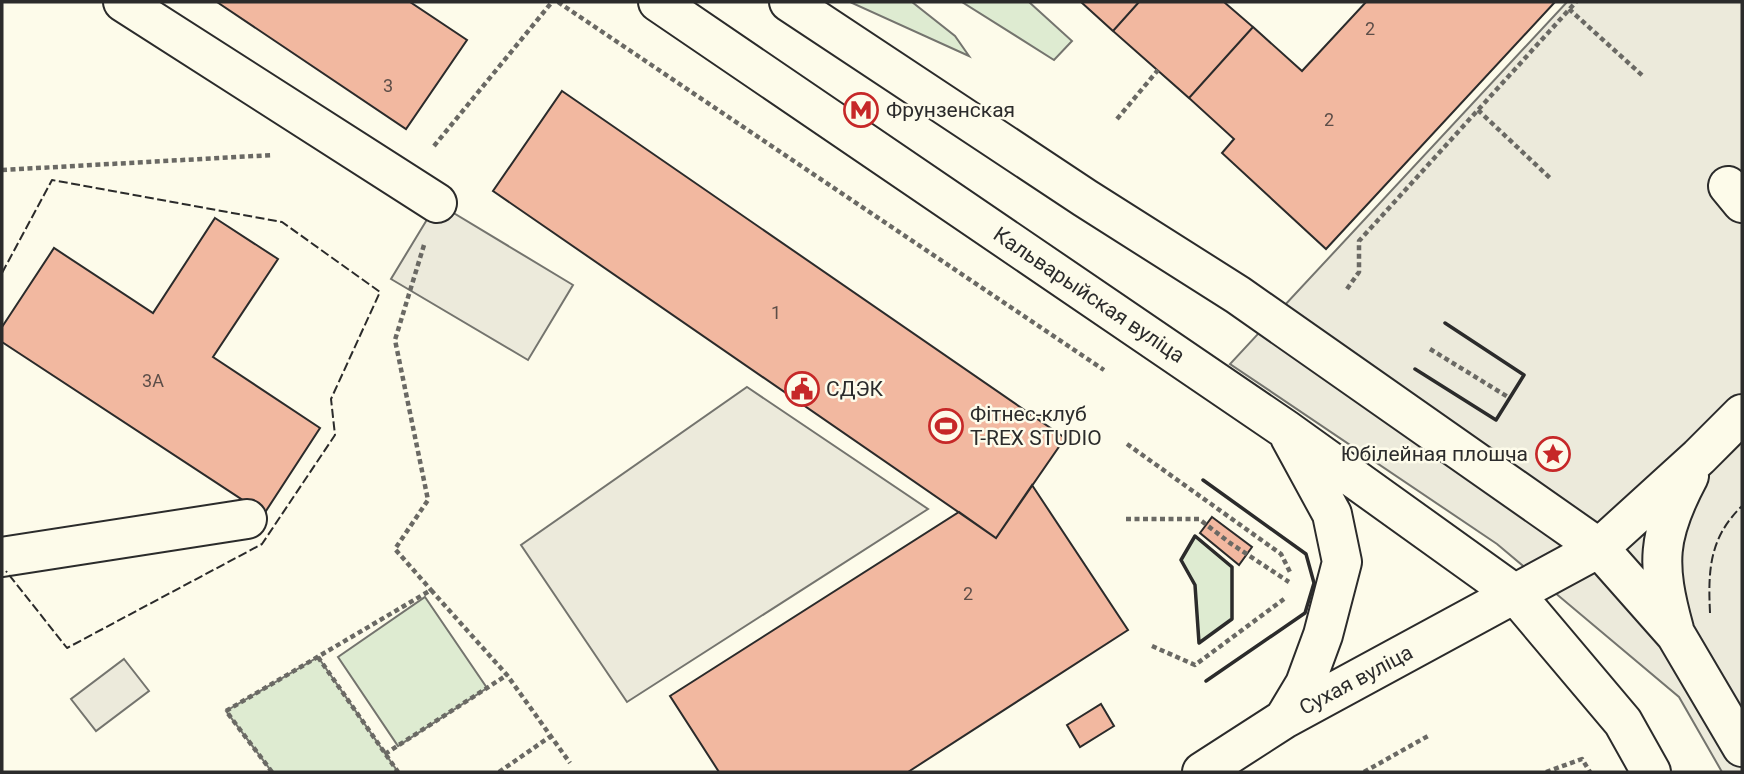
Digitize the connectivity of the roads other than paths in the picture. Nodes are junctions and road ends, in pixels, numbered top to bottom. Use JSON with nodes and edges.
{"nodes":[{"id":1,"x":123,"y":2,"type":"edge"},
{"id":2,"x":658,"y":2,"type":"edge"},
{"id":3,"x":789,"y":2,"type":"edge"},
{"id":4,"x":437,"y":202,"type":"road end"},
{"id":5,"x":1742,"y":414,"type":"edge"},
{"id":6,"x":1285,"y":429,"type":"junction"},
{"id":7,"x":1699,"y":457,"type":"junction"},
{"id":8,"x":247,"y":519,"type":"dead end"},
{"id":9,"x":1599,"y":548,"type":"junction"},
{"id":10,"x":2,"y":557,"type":"edge"},
{"id":11,"x":1515,"y":594,"type":"junction"},
{"id":12,"x":1676,"y":635,"type":"junction"},
{"id":13,"x":1284,"y":719,"type":"junction"},
{"id":14,"x":1742,"y":747,"type":"edge"},
{"id":15,"x":1202,"y":772,"type":"edge"},
{"id":16,"x":1651,"y":772,"type":"edge"}],
"edges":[{"from":1,"to":4,"type":"main road"},
{"from":2,"to":6,"type":"main road","name":"Кальварыйская вуліца"},
{"from":3,"to":9,"type":"main road"},
{"from":5,"to":7,"type":"main road"},
{"from":6,"to":11,"type":"main road","name":"Кальварыйская вуліца"},
{"from":6,"to":13,"type":"main road"},
{"from":7,"to":9,"type":"main road","name":"Сухая вуліца"},
{"from":7,"to":12,"type":"main road"},
{"from":8,"to":10,"type":"main road"},
{"from":9,"to":11,"type":"main road","name":"Сухая вуліца"},
{"from":9,"to":12,"type":"main road"},
{"from":11,"to":13,"type":"main road","name":"Сухая вуліца"},
{"from":11,"to":16,"type":"main road","name":"Кальварыйская вуліца"},
{"from":12,"to":14,"type":"main road"},
{"from":13,"to":15,"type":"main road","name":"Сухая вуліца"}]}
